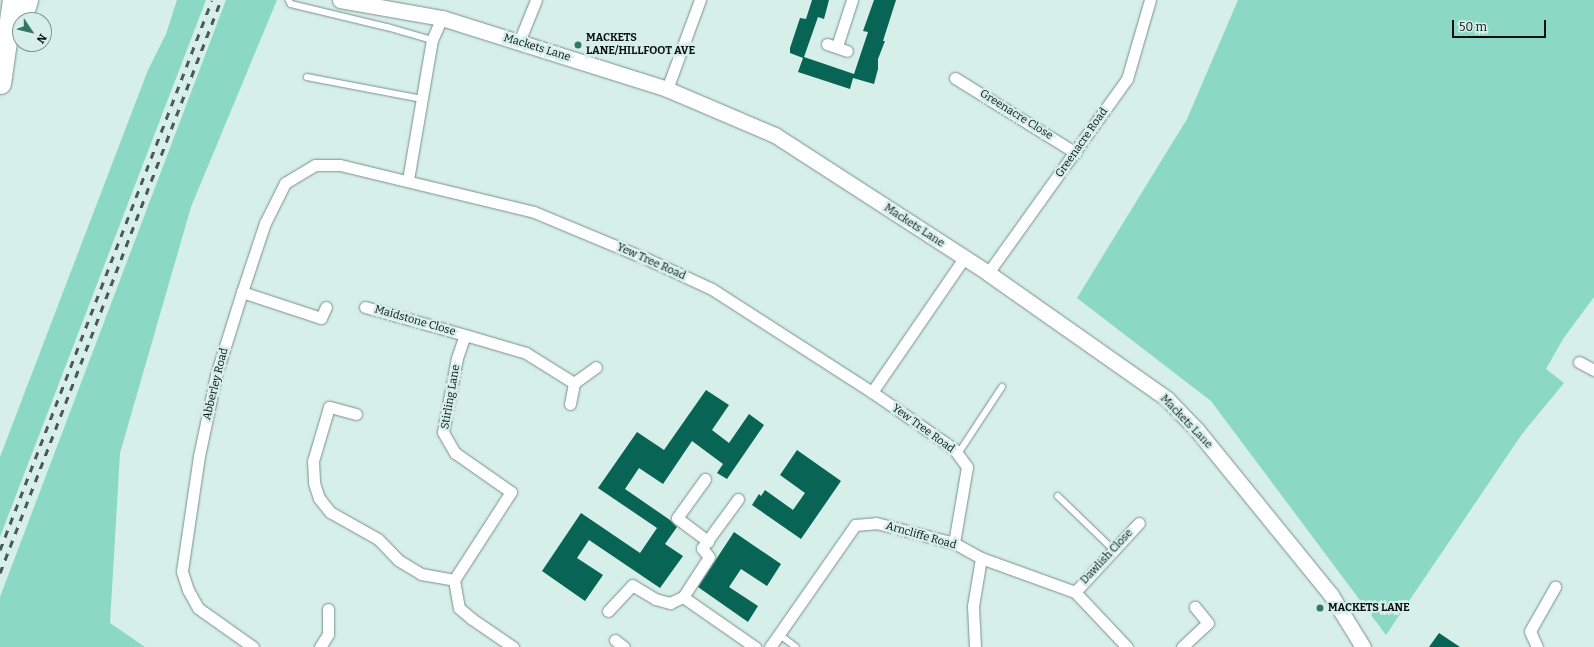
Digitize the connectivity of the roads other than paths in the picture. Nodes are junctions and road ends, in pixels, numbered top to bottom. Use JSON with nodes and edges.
{"nodes":[{"id":1,"x":13,"y":0,"type":"edge"},
{"id":2,"x":28,"y":0,"type":"edge"},
{"id":3,"x":289,"y":0,"type":"edge"},
{"id":4,"x":340,"y":0,"type":"edge"},
{"id":5,"x":536,"y":0,"type":"edge"},
{"id":6,"x":700,"y":0,"type":"edge"},
{"id":7,"x":852,"y":0,"type":"edge"},
{"id":8,"x":1150,"y":0,"type":"edge"},
{"id":9,"x":360,"y":2,"type":"edge"},
{"id":10,"x":24,"y":12,"type":"edge"},
{"id":11,"x":442,"y":18,"type":"junction"},
{"id":12,"x":432,"y":40,"type":"junction"},
{"id":13,"x":519,"y":42,"type":"junction"},
{"id":14,"x":837,"y":47,"type":"dead end"},
{"id":15,"x":12,"y":50,"type":"edge"},
{"id":16,"x":307,"y":78,"type":"dead end"},
{"id":17,"x":956,"y":78,"type":"dead end"},
{"id":18,"x":0,"y":86,"type":"edge"},
{"id":19,"x":667,"y":88,"type":"junction"},
{"id":20,"x":422,"y":99,"type":"junction"},
{"id":21,"x":1076,"y":153,"type":"junction"},
{"id":22,"x":364,"y":171,"type":"joint"},
{"id":23,"x":408,"y":180,"type":"junction"},
{"id":24,"x":964,"y":258,"type":"junction"},
{"id":25,"x":988,"y":273,"type":"junction"},
{"id":26,"x":242,"y":292,"type":"junction"},
{"id":27,"x":326,"y":306,"type":"dead end"},
{"id":28,"x":365,"y":306,"type":"dead end"},
{"id":29,"x":465,"y":335,"type":"junction"},
{"id":30,"x":1579,"y":362,"type":"dead end"},
{"id":31,"x":596,"y":367,"type":"dead end"},
{"id":32,"x":1594,"y":370,"type":"edge"},
{"id":33,"x":574,"y":383,"type":"junction"},
{"id":34,"x":1002,"y":387,"type":"dead end"},
{"id":35,"x":872,"y":392,"type":"junction"},
{"id":36,"x":570,"y":404,"type":"dead end"},
{"id":37,"x":356,"y":414,"type":"dead end"},
{"id":38,"x":957,"y":454,"type":"junction"},
{"id":39,"x":704,"y":479,"type":"dead end"},
{"id":40,"x":1058,"y":496,"type":"dead end"},
{"id":41,"x":738,"y":499,"type":"dead end"},
{"id":42,"x":1139,"y":523,"type":"dead end"},
{"id":43,"x":708,"y":541,"type":"junction"},
{"id":44,"x":954,"y":543,"type":"junction"},
{"id":45,"x":1114,"y":550,"type":"junction"},
{"id":46,"x":982,"y":558,"type":"junction"},
{"id":47,"x":454,"y":580,"type":"junction"},
{"id":48,"x":1556,"y":587,"type":"dead end"},
{"id":49,"x":1075,"y":592,"type":"junction"},
{"id":50,"x":684,"y":597,"type":"junction"},
{"id":51,"x":1195,"y":607,"type":"dead end"},
{"id":52,"x":328,"y":609,"type":"dead end"},
{"id":53,"x":608,"y":611,"type":"dead end"},
{"id":54,"x":779,"y":634,"type":"junction"},
{"id":55,"x":253,"y":647,"type":"edge"},
{"id":56,"x":320,"y":647,"type":"edge"},
{"id":57,"x":513,"y":647,"type":"edge"},
{"id":58,"x":755,"y":647,"type":"edge"},
{"id":59,"x":770,"y":647,"type":"edge"},
{"id":60,"x":796,"y":647,"type":"edge"},
{"id":61,"x":975,"y":647,"type":"edge"},
{"id":62,"x":1127,"y":647,"type":"edge"},
{"id":63,"x":1182,"y":647,"type":"edge"},
{"id":64,"x":1362,"y":647,"type":"edge"},
{"id":65,"x":1537,"y":647,"type":"edge"}],
"edges":[{"from":1,"to":18,"type":"highway"},
{"from":2,"to":10,"type":"highway"},
{"from":3,"to":12,"type":"lane"},
{"from":4,"to":9,"type":"street","name":"Mackets Lane"},
{"from":5,"to":13,"type":"street"},
{"from":6,"to":19,"type":"street"},
{"from":7,"to":14,"type":"street"},
{"from":8,"to":21,"type":"street","name":"Greenacre Road"},
{"from":9,"to":11,"type":"street","name":"Mackets Lane"},
{"from":11,"to":12,"type":"street"},
{"from":11,"to":13,"type":"street","name":"Mackets Lane"},
{"from":12,"to":20,"type":"street"},
{"from":13,"to":19,"type":"street","name":"Mackets Lane"},
{"from":15,"to":18,"type":"highway"},
{"from":16,"to":20,"type":"lane"},
{"from":17,"to":21,"type":"street","name":"Greenacre Close"},
{"from":19,"to":24,"type":"street","name":"Mackets Lane"},
{"from":20,"to":23,"type":"street"},
{"from":21,"to":25,"type":"street","name":"Greenacre Road"},
{"from":22,"to":23,"type":"street","name":"Yew Tree Road"},
{"from":22,"to":26,"type":"street","name":"Abberley Road"},
{"from":23,"to":35,"type":"street","name":"Yew Tree Road"},
{"from":24,"to":25,"type":"street","name":"Mackets Lane"},
{"from":24,"to":35,"type":"street"},
{"from":25,"to":64,"type":"street","name":"Mackets Lane"},
{"from":26,"to":27,"type":"street"},
{"from":26,"to":55,"type":"street","name":"Abberley Road"},
{"from":28,"to":29,"type":"street","name":"Maidstone Close"},
{"from":29,"to":33,"type":"street"},
{"from":29,"to":47,"type":"street","name":"Stirling Lane"},
{"from":30,"to":32,"type":"street"},
{"from":31,"to":33,"type":"street"},
{"from":33,"to":36,"type":"street"},
{"from":34,"to":38,"type":"lane"},
{"from":35,"to":38,"type":"street","name":"Yew Tree Road"},
{"from":37,"to":47,"type":"street"},
{"from":38,"to":44,"type":"street","name":"Yew Tree Road"},
{"from":39,"to":43,"type":"street"},
{"from":40,"to":45,"type":"lane"},
{"from":41,"to":43,"type":"street"},
{"from":42,"to":45,"type":"street","name":"Dawlish Close"},
{"from":43,"to":50,"type":"street"},
{"from":44,"to":46,"type":"street","name":"Arncliffe Road"},
{"from":44,"to":54,"type":"street","name":"Arncliffe Road"},
{"from":45,"to":49,"type":"street","name":"Dawlish Close"},
{"from":46,"to":49,"type":"street","name":"Arncliffe Road"},
{"from":46,"to":61,"type":"street"},
{"from":47,"to":57,"type":"street"},
{"from":48,"to":65,"type":"street"},
{"from":49,"to":62,"type":"street","name":"Arncliffe Road"},
{"from":50,"to":53,"type":"street"},
{"from":50,"to":58,"type":"street"},
{"from":51,"to":63,"type":"street"},
{"from":52,"to":56,"type":"street"},
{"from":54,"to":59,"type":"street","name":"Arncliffe Road"},
{"from":54,"to":60,"type":"lane"}]}
